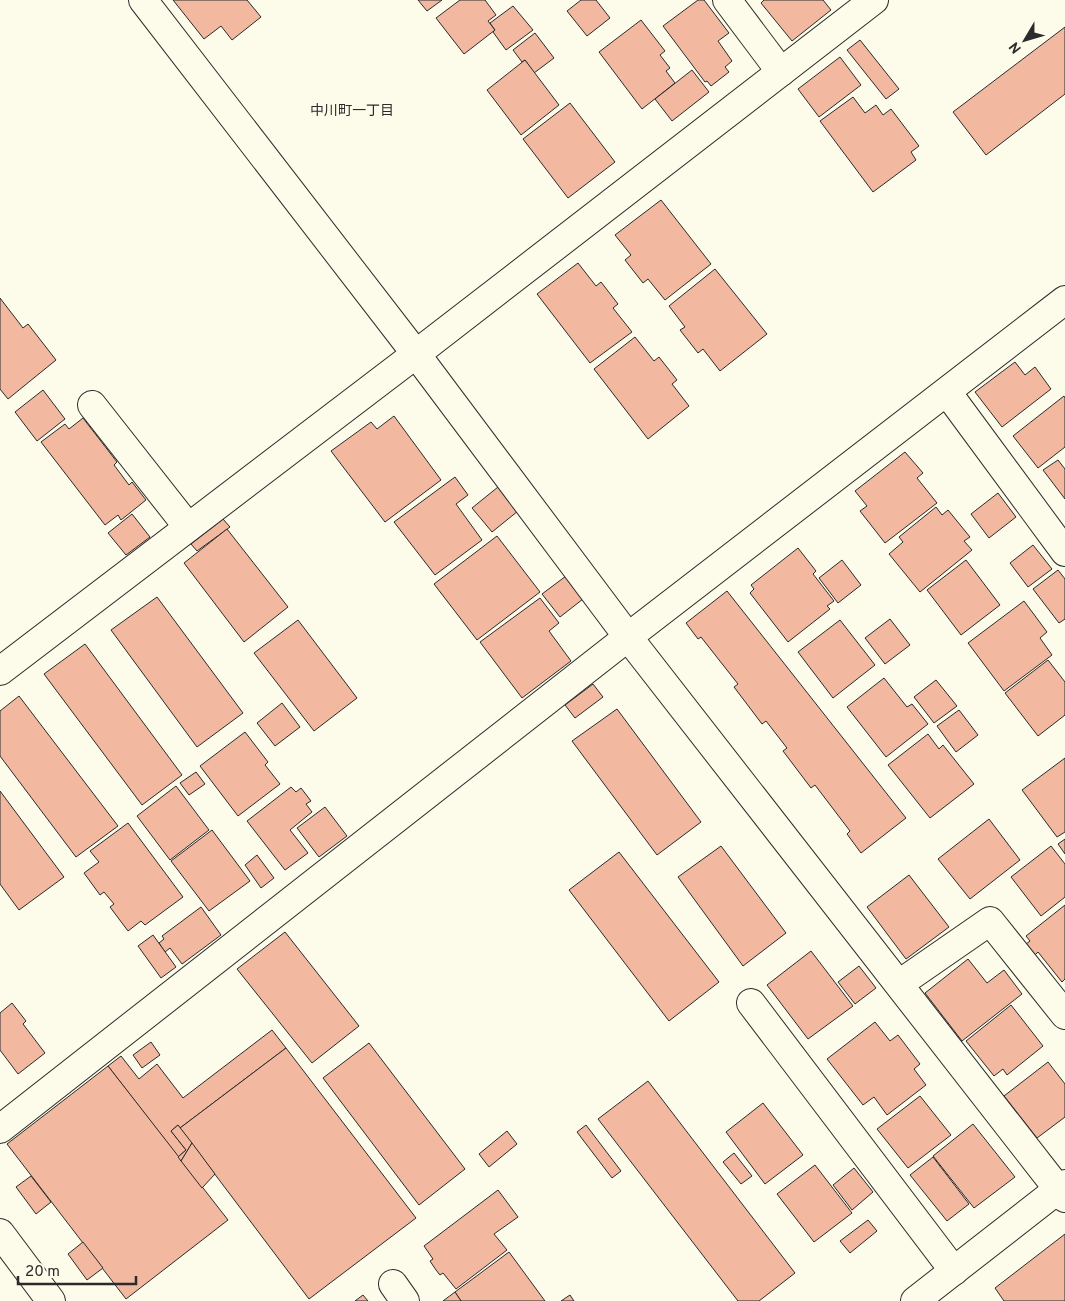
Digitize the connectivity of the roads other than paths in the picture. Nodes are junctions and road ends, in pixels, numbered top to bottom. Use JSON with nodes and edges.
{"nodes":[{"id":1,"x":143,"y":0,"type":"edge"},
{"id":2,"x":727,"y":0,"type":"edge"},
{"id":3,"x":874,"y":0,"type":"edge"},
{"id":4,"x":781,"y":72,"type":"junction"},
{"id":5,"x":1062,"y":308,"type":"edge"},
{"id":6,"x":416,"y":354,"type":"junction"},
{"id":7,"x":947,"y":392,"type":"junction"},
{"id":8,"x":92,"y":405,"type":"dead end"},
{"id":9,"x":188,"y":528,"type":"junction"},
{"id":10,"x":1065,"y":552,"type":"edge"},
{"id":11,"x":628,"y":637,"type":"junction"},
{"id":12,"x":0,"y":670,"type":"edge"},
{"id":13,"x":899,"y":984,"type":"junction"},
{"id":14,"x":751,"y":1003,"type":"dead end"},
{"id":15,"x":1065,"y":1015,"type":"edge"},
{"id":16,"x":0,"y":1129,"type":"edge"},
{"id":17,"x":1063,"y":1190,"type":"edge"},
{"id":18,"x":0,"y":1233,"type":"edge"},
{"id":19,"x":954,"y":1271,"type":"junction"},
{"id":20,"x":51,"y":1301,"type":"edge"},
{"id":21,"x":915,"y":1301,"type":"edge"}],
"edges":[{"from":1,"to":6,"type":"street"},
{"from":2,"to":4,"type":"street"},
{"from":3,"to":4,"type":"street"},
{"from":4,"to":6,"type":"street"},
{"from":5,"to":7,"type":"street"},
{"from":6,"to":9,"type":"street"},
{"from":6,"to":11,"type":"street"},
{"from":7,"to":10,"type":"street"},
{"from":7,"to":11,"type":"street"},
{"from":8,"to":9,"type":"street"},
{"from":9,"to":12,"type":"street"},
{"from":11,"to":13,"type":"street"},
{"from":11,"to":16,"type":"street"},
{"from":13,"to":15,"type":"street"},
{"from":13,"to":17,"type":"street"},
{"from":14,"to":19,"type":"street"},
{"from":17,"to":19,"type":"street"},
{"from":18,"to":20,"type":"street"},
{"from":19,"to":21,"type":"street"}]}
